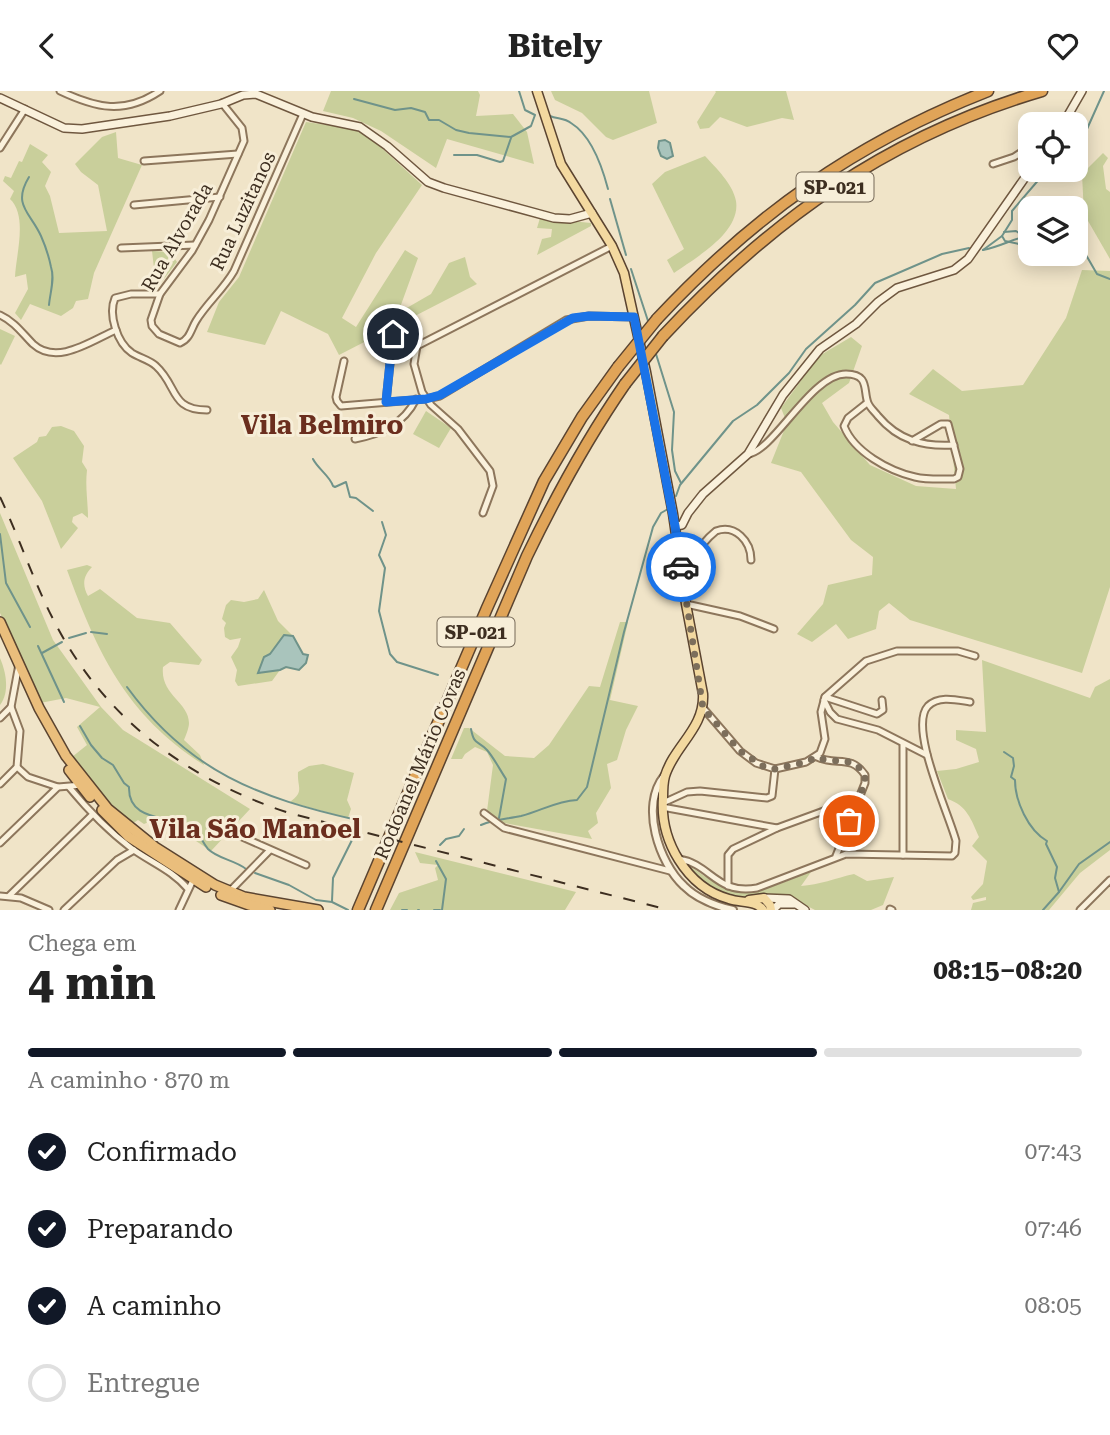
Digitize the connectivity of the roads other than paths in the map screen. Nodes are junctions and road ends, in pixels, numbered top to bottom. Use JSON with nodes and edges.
{"nodes":[{"id":1,"x":60,"y":91,"type":"edge"},
{"id":2,"x":160,"y":91,"type":"edge"},
{"id":3,"x":537,"y":91,"type":"edge"},
{"id":4,"x":988,"y":91,"type":"edge"},
{"id":5,"x":1042,"y":91,"type":"edge"},
{"id":6,"x":1082,"y":91,"type":"edge"},
{"id":7,"x":255,"y":92,"type":"edge"},
{"id":8,"x":243,"y":93,"type":"edge"},
{"id":9,"x":0,"y":98,"type":"edge"},
{"id":10,"x":222,"y":103,"type":"junction"},
{"id":11,"x":25,"y":109,"type":"junction"},
{"id":12,"x":1070,"y":112,"type":"edge"},
{"id":13,"x":303,"y":114,"type":"junction"},
{"id":14,"x":0,"y":148,"type":"edge"},
{"id":15,"x":238,"y":153,"type":"junction"},
{"id":16,"x":1018,"y":154,"type":"edge"},
{"id":17,"x":144,"y":160,"type":"dead end"},
{"id":18,"x":993,"y":164,"type":"dead end"},
{"id":19,"x":1022,"y":182,"type":"edge"},
{"id":20,"x":220,"y":197,"type":"junction"},
{"id":21,"x":134,"y":205,"type":"dead end"},
{"id":22,"x":592,"y":213,"type":"junction"},
{"id":23,"x":195,"y":245,"type":"junction"},
{"id":24,"x":612,"y":246,"type":"junction"},
{"id":25,"x":121,"y":248,"type":"dead end"},
{"id":26,"x":160,"y":295,"type":"junction"},
{"id":27,"x":0,"y":315,"type":"edge"},
{"id":28,"x":634,"y":317,"type":"junction"},
{"id":29,"x":116,"y":330,"type":"junction"},
{"id":30,"x":393,"y":334,"type":"dead end"},
{"id":31,"x":174,"y":341,"type":"joint"},
{"id":32,"x":344,"y":361,"type":"dead end"},
{"id":33,"x":416,"y":399,"type":"junction"},
{"id":34,"x":426,"y":399,"type":"junction"},
{"id":35,"x":386,"y":402,"type":"junction"},
{"id":36,"x":867,"y":403,"type":"junction"},
{"id":37,"x":207,"y":410,"type":"dead end"},
{"id":38,"x":355,"y":439,"type":"dead end"},
{"id":39,"x":912,"y":441,"type":"junction"},
{"id":40,"x":954,"y":445,"type":"junction"},
{"id":41,"x":748,"y":454,"type":"junction"},
{"id":42,"x":483,"y":513,"type":"dead end"},
{"id":43,"x":688,"y":513,"type":"junction"},
{"id":44,"x":673,"y":514,"type":"junction"},
{"id":45,"x":679,"y":525,"type":"junction"},
{"id":46,"x":751,"y":560,"type":"dead end"},
{"id":47,"x":687,"y":604,"type":"junction"},
{"id":48,"x":0,"y":622,"type":"edge"},
{"id":49,"x":774,"y":629,"type":"dead end"},
{"id":50,"x":0,"y":634,"type":"edge"},
{"id":51,"x":975,"y":656,"type":"dead end"},
{"id":52,"x":18,"y":668,"type":"junction"},
{"id":53,"x":824,"y":698,"type":"junction"},
{"id":54,"x":882,"y":700,"type":"dead end"},
{"id":55,"x":970,"y":702,"type":"dead end"},
{"id":56,"x":11,"y":707,"type":"junction"},
{"id":57,"x":703,"y":708,"type":"junction"},
{"id":58,"x":0,"y":718,"type":"edge"},
{"id":59,"x":903,"y":745,"type":"junction"},
{"id":60,"x":927,"y":755,"type":"junction"},
{"id":61,"x":817,"y":757,"type":"junction"},
{"id":62,"x":16,"y":767,"type":"junction"},
{"id":63,"x":775,"y":769,"type":"junction"},
{"id":64,"x":666,"y":775,"type":"junction"},
{"id":65,"x":0,"y":784,"type":"edge"},
{"id":66,"x":83,"y":785,"type":"junction"},
{"id":67,"x":58,"y":787,"type":"junction"},
{"id":68,"x":69,"y":787,"type":"junction"},
{"id":69,"x":856,"y":803,"type":"junction"},
{"id":70,"x":662,"y":805,"type":"junction"},
{"id":71,"x":484,"y":813,"type":"dead end"},
{"id":72,"x":92,"y":815,"type":"junction"},
{"id":73,"x":777,"y":828,"type":"junction"},
{"id":74,"x":233,"y":833,"type":"dead end"},
{"id":75,"x":0,"y":843,"type":"edge"},
{"id":76,"x":134,"y":851,"type":"junction"},
{"id":77,"x":269,"y":851,"type":"junction"},
{"id":78,"x":903,"y":855,"type":"junction"},
{"id":79,"x":836,"y":856,"type":"junction"},
{"id":80,"x":678,"y":859,"type":"junction"},
{"id":81,"x":306,"y":865,"type":"dead end"},
{"id":82,"x":670,"y":871,"type":"junction"},
{"id":83,"x":195,"y":877,"type":"junction"},
{"id":84,"x":1110,"y":880,"type":"edge"},
{"id":85,"x":728,"y":887,"type":"junction"},
{"id":86,"x":188,"y":889,"type":"junction"},
{"id":87,"x":227,"y":895,"type":"junction"},
{"id":88,"x":0,"y":896,"type":"edge"},
{"id":89,"x":9,"y":896,"type":"junction"},
{"id":90,"x":734,"y":906,"type":"edge"},
{"id":91,"x":769,"y":906,"type":"edge"},
{"id":92,"x":264,"y":908,"type":"edge"},
{"id":93,"x":802,"y":908,"type":"edge"},
{"id":94,"x":49,"y":910,"type":"edge"},
{"id":95,"x":64,"y":910,"type":"edge"},
{"id":96,"x":179,"y":910,"type":"edge"},
{"id":97,"x":318,"y":910,"type":"edge"},
{"id":98,"x":358,"y":910,"type":"edge"},
{"id":99,"x":376,"y":910,"type":"edge"},
{"id":100,"x":1080,"y":910,"type":"edge"}],
"edges":[{"from":1,"to":2,"type":"street"},
{"from":3,"to":22,"type":"main road"},
{"from":4,"to":98,"type":"highway","name":"Rodoanel Mário Covas","number":"SP-021","bridge":true},
{"from":5,"to":99,"type":"highway","name":"Rodoanel Mário Covas","number":"SP-021","bridge":true},
{"from":6,"to":12,"type":"main road"},
{"from":7,"to":8,"type":"main road"},
{"from":7,"to":13,"type":"main road"},
{"from":8,"to":10,"type":"main road"},
{"from":9,"to":11,"type":"main road"},
{"from":10,"to":11,"type":"main road"},
{"from":10,"to":15,"type":"street","name":"Rua Alvorada"},
{"from":11,"to":14,"type":"street"},
{"from":13,"to":22,"type":"main road"},
{"from":13,"to":31,"type":"street","name":"Rua Luzitanos"},
{"from":15,"to":17,"type":"street"},
{"from":15,"to":20,"type":"street","name":"Rua Alvorada"},
{"from":16,"to":18,"type":"street"},
{"from":19,"to":41,"type":"main road"},
{"from":20,"to":21,"type":"street"},
{"from":20,"to":23,"type":"street","name":"Rua Alvorada"},
{"from":22,"to":24,"type":"main road"},
{"from":23,"to":25,"type":"street"},
{"from":23,"to":26,"type":"street","name":"Rua Alvorada"},
{"from":24,"to":28,"type":"main road"},
{"from":24,"to":34,"type":"street"},
{"from":26,"to":29,"type":"street"},
{"from":26,"to":31,"type":"street","name":"Rua Alvorada"},
{"from":27,"to":29,"type":"street"},
{"from":28,"to":34,"type":"street"},
{"from":28,"to":44,"type":"main road"},
{"from":29,"to":37,"type":"street"},
{"from":30,"to":35,"type":"street"},
{"from":32,"to":35,"type":"street"},
{"from":33,"to":34,"type":"street"},
{"from":33,"to":35,"type":"street"},
{"from":33,"to":38,"type":"street"},
{"from":34,"to":42,"type":"street"},
{"from":36,"to":39,"type":"street"},
{"from":36,"to":40,"type":"street"},
{"from":36,"to":41,"type":"street"},
{"from":39,"to":40,"type":"street"},
{"from":39,"to":40,"type":"street"},
{"from":41,"to":43,"type":"main road"},
{"from":43,"to":44,"type":"main road"},
{"from":43,"to":45,"type":"main road"},
{"from":44,"to":45,"type":"main road"},
{"from":45,"to":47,"type":"main road"},
{"from":46,"to":47,"type":"street"},
{"from":47,"to":49,"type":"street"},
{"from":47,"to":57,"type":"main road"},
{"from":48,"to":52,"type":"highway"},
{"from":50,"to":52,"type":"highway"},
{"from":51,"to":53,"type":"street"},
{"from":52,"to":56,"type":"street"},
{"from":52,"to":66,"type":"highway"},
{"from":53,"to":54,"type":"street"},
{"from":53,"to":59,"type":"street"},
{"from":53,"to":61,"type":"street"},
{"from":55,"to":60,"type":"street"},
{"from":56,"to":58,"type":"street"},
{"from":56,"to":62,"type":"street"},
{"from":57,"to":63,"type":"street"},
{"from":57,"to":64,"type":"main road"},
{"from":59,"to":60,"type":"street"},
{"from":59,"to":78,"type":"street"},
{"from":60,"to":78,"type":"street"},
{"from":61,"to":63,"type":"street"},
{"from":61,"to":69,"type":"street"},
{"from":62,"to":65,"type":"street"},
{"from":62,"to":67,"type":"street"},
{"from":63,"to":70,"type":"street"},
{"from":64,"to":70,"type":"main road"},
{"from":64,"to":82,"type":"street"},
{"from":66,"to":68,"type":"street"},
{"from":66,"to":83,"type":"highway"},
{"from":67,"to":68,"type":"street"},
{"from":67,"to":75,"type":"street"},
{"from":68,"to":72,"type":"street"},
{"from":69,"to":73,"type":"street"},
{"from":69,"to":79,"type":"street"},
{"from":70,"to":73,"type":"street"},
{"from":70,"to":80,"type":"main road"},
{"from":71,"to":82,"type":"street"},
{"from":72,"to":76,"type":"street"},
{"from":72,"to":89,"type":"street"},
{"from":73,"to":85,"type":"street"},
{"from":74,"to":77,"type":"street"},
{"from":76,"to":86,"type":"street"},
{"from":76,"to":95,"type":"street"},
{"from":77,"to":81,"type":"street"},
{"from":77,"to":87,"type":"street"},
{"from":78,"to":79,"type":"street"},
{"from":79,"to":85,"type":"street"},
{"from":80,"to":85,"type":"street"},
{"from":80,"to":90,"type":"main road"},
{"from":82,"to":90,"type":"street"},
{"from":83,"to":86,"type":"street"},
{"from":83,"to":87,"type":"highway"},
{"from":84,"to":100,"type":"street"},
{"from":86,"to":96,"type":"street"},
{"from":87,"to":92,"type":"highway"},
{"from":88,"to":89,"type":"street"},
{"from":89,"to":94,"type":"street"},
{"from":90,"to":91,"type":"main road"},
{"from":91,"to":93,"type":"main road"},
{"from":91,"to":93,"type":"main road"},
{"from":92,"to":97,"type":"highway"}]}
